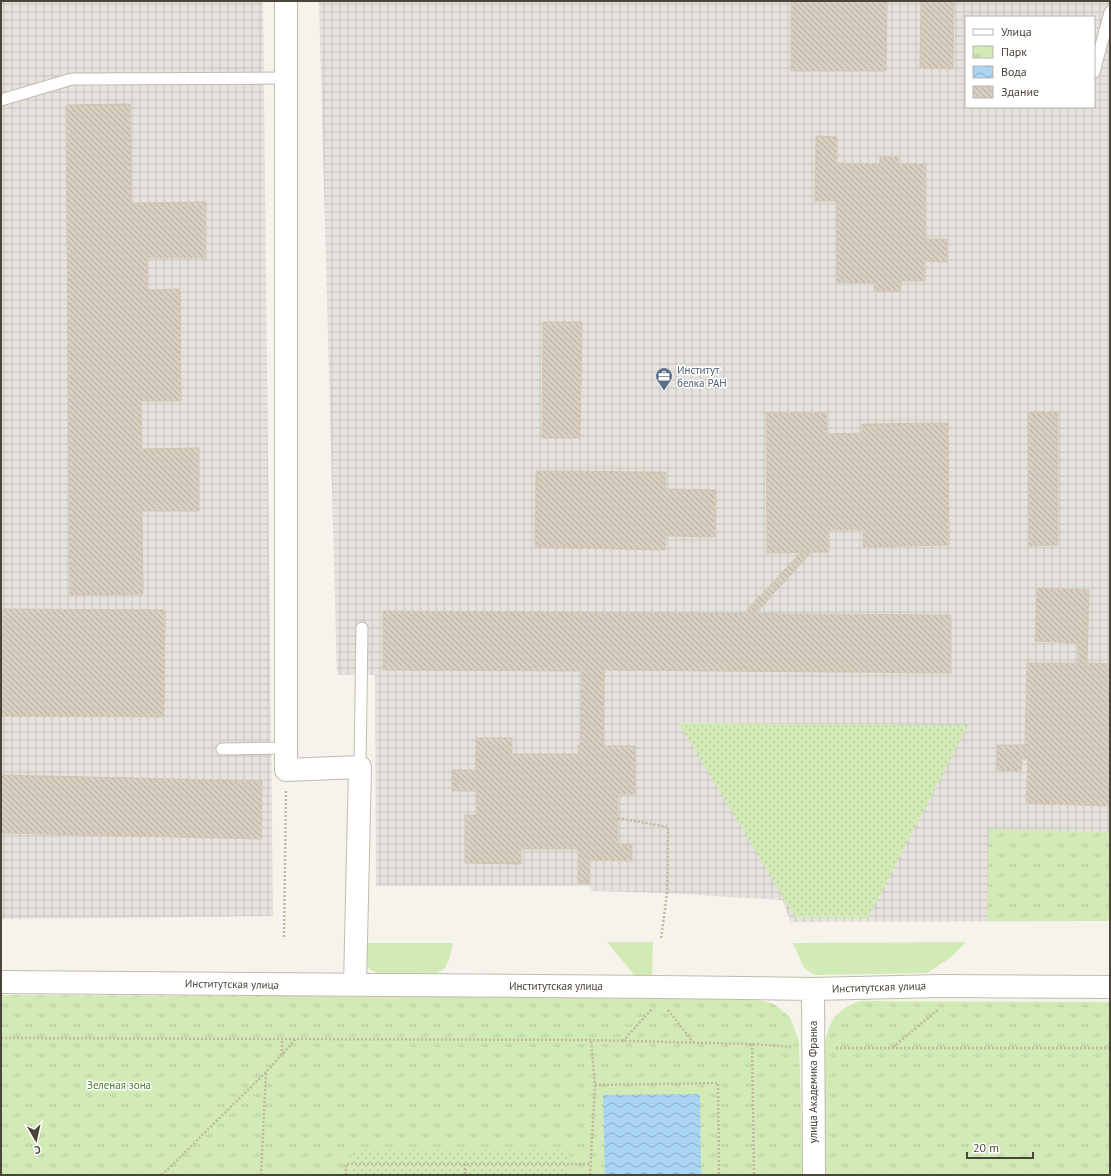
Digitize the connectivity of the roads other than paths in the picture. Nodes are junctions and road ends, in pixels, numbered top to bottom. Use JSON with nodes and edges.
{"nodes":[{"id":1,"x":286,"y":1,"type":"edge"},
{"id":2,"x":1110,"y":12,"type":"edge"},
{"id":3,"x":1095,"y":68,"type":"edge"},
{"id":4,"x":286,"y":78,"type":"junction"},
{"id":5,"x":1,"y":100,"type":"edge"},
{"id":6,"x":362,"y":628,"type":"dead end"},
{"id":7,"x":286,"y":748,"type":"junction"},
{"id":8,"x":222,"y":749,"type":"dead end"},
{"id":9,"x":360,"y":767,"type":"junction"},
{"id":10,"x":1,"y":982,"type":"edge"},
{"id":11,"x":355,"y":985,"type":"junction"},
{"id":12,"x":1110,"y":987,"type":"edge"},
{"id":13,"x":813,"y":990,"type":"junction"},
{"id":14,"x":814,"y":1175,"type":"edge"}],
"edges":[{"from":1,"to":4,"type":"street"},
{"from":2,"to":3,"type":"lane"},
{"from":4,"to":5,"type":"lane"},
{"from":4,"to":7,"type":"street"},
{"from":6,"to":9,"type":"lane"},
{"from":7,"to":8,"type":"lane"},
{"from":7,"to":9,"type":"street"},
{"from":9,"to":11,"type":"street"},
{"from":10,"to":11,"type":"street","name":"Институтская улица"},
{"from":11,"to":13,"type":"street","name":"Институтская улица"},
{"from":12,"to":13,"type":"street","name":"Институтская улица"},
{"from":13,"to":14,"type":"street","name":"улица Академика Франка"}]}
